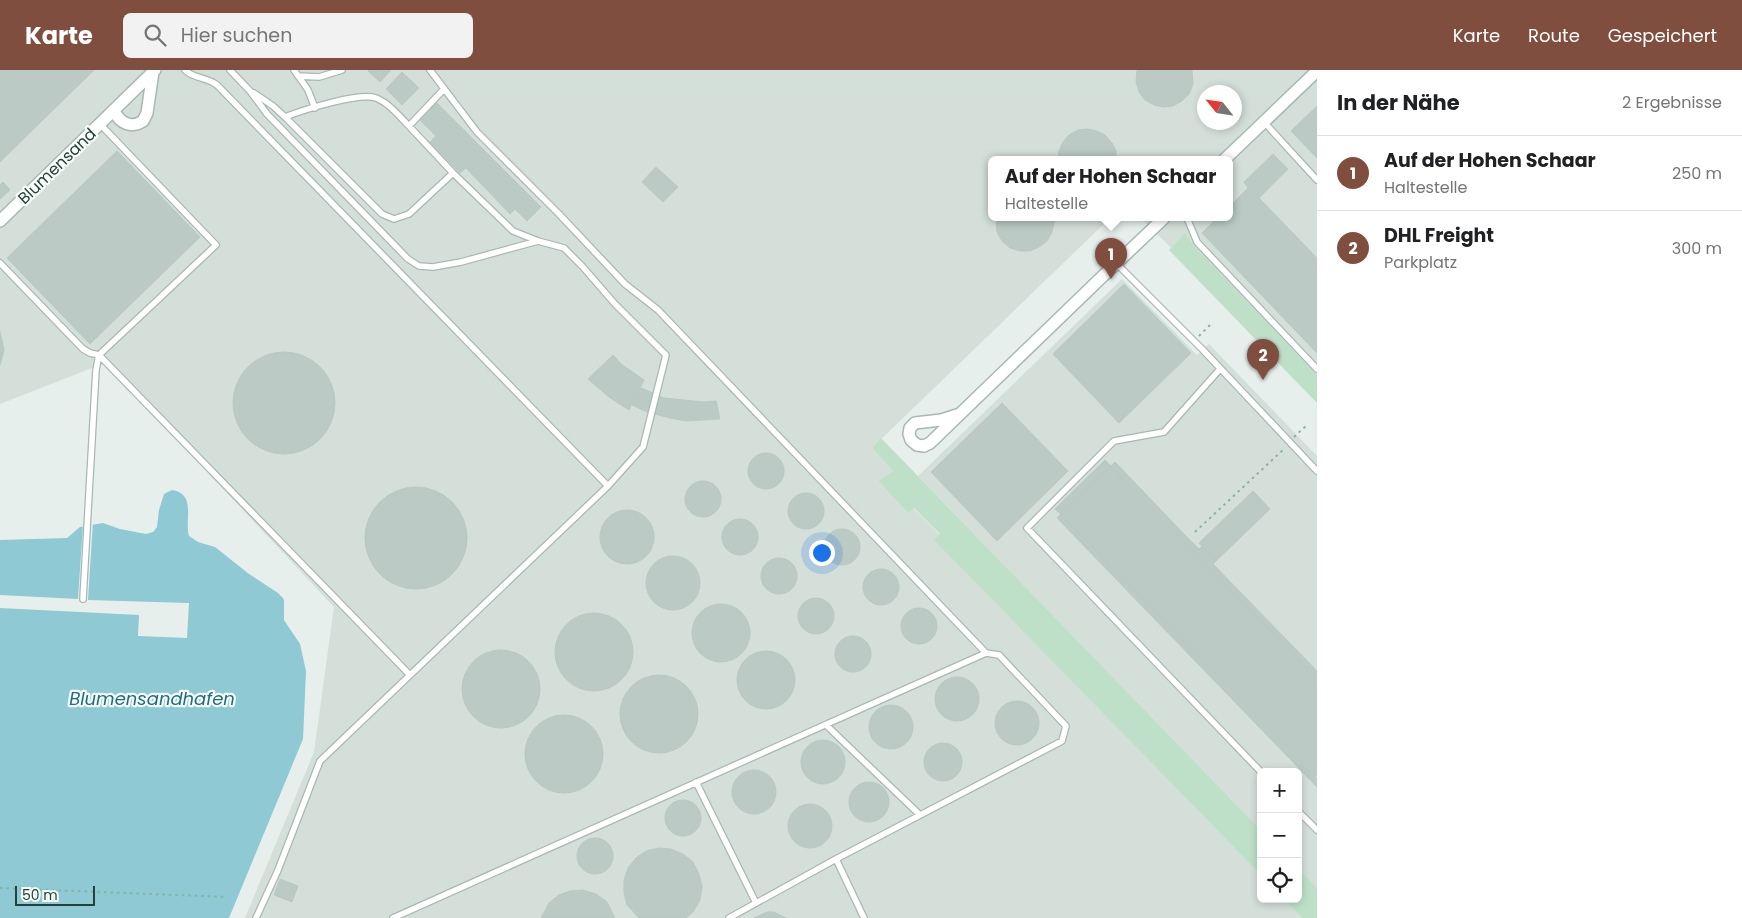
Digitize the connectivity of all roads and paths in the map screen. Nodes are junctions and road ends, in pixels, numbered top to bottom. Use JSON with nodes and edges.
{"nodes":[{"id":1,"x":185,"y":70,"type":"edge"},
{"id":2,"x":230,"y":70,"type":"edge"},
{"id":3,"x":342,"y":70,"type":"edge"},
{"id":4,"x":430,"y":70,"type":"edge"},
{"id":5,"x":154,"y":71,"type":"edge"},
{"id":6,"x":1317,"y":71,"type":"edge"},
{"id":7,"x":296,"y":73,"type":"edge"},
{"id":8,"x":444,"y":89,"type":"junction"},
{"id":9,"x":250,"y":90,"type":"junction"},
{"id":10,"x":315,"y":108,"type":"junction"},
{"id":11,"x":114,"y":111,"type":"junction"},
{"id":12,"x":285,"y":117,"type":"junction"},
{"id":13,"x":1264,"y":122,"type":"junction"},
{"id":14,"x":100,"y":124,"type":"junction"},
{"id":15,"x":408,"y":126,"type":"junction"},
{"id":16,"x":1228,"y":156,"type":"edge"},
{"id":17,"x":453,"y":173,"type":"junction"},
{"id":18,"x":1317,"y":180,"type":"edge"},
{"id":19,"x":0,"y":221,"type":"edge"},
{"id":20,"x":1161,"y":221,"type":"edge"},
{"id":21,"x":1188,"y":221,"type":"edge"},
{"id":22,"x":538,"y":241,"type":"junction"},
{"id":23,"x":0,"y":264,"type":"edge"},
{"id":24,"x":1116,"y":264,"type":"junction"},
{"id":25,"x":1212,"y":324,"type":"dead end"},
{"id":26,"x":1194,"y":341,"type":"junction"},
{"id":27,"x":100,"y":355,"type":"junction"},
{"id":28,"x":1317,"y":368,"type":"edge"},
{"id":29,"x":1220,"y":369,"type":"junction"},
{"id":30,"x":960,"y":414,"type":"dead end"},
{"id":31,"x":1308,"y":424,"type":"dead end"},
{"id":32,"x":1289,"y":442,"type":"junction"},
{"id":33,"x":1317,"y":471,"type":"edge"},
{"id":34,"x":608,"y":486,"type":"junction"},
{"id":35,"x":1195,"y":532,"type":"dead end"},
{"id":36,"x":83,"y":599,"type":"dead end"},
{"id":37,"x":986,"y":653,"type":"junction"},
{"id":38,"x":410,"y":675,"type":"junction"},
{"id":39,"x":826,"y":725,"type":"junction"},
{"id":40,"x":1257,"y":768,"type":"edge"},
{"id":41,"x":696,"y":782,"type":"junction"},
{"id":42,"x":1300,"y":813,"type":"edge"},
{"id":43,"x":920,"y":815,"type":"junction"},
{"id":44,"x":1317,"y":830,"type":"edge"},
{"id":45,"x":836,"y":859,"type":"junction"},
{"id":46,"x":0,"y":888,"type":"edge"},
{"id":47,"x":227,"y":897,"type":"dead end"},
{"id":48,"x":756,"y":903,"type":"junction"},
{"id":49,"x":256,"y":918,"type":"edge"},
{"id":50,"x":393,"y":918,"type":"edge"},
{"id":51,"x":729,"y":918,"type":"edge"},
{"id":52,"x":864,"y":918,"type":"edge"}],
"edges":[{"from":1,"to":34,"type":"lane"},
{"from":2,"to":9,"type":"lane"},
{"from":3,"to":7,"type":"lane"},
{"from":4,"to":8,"type":"lane"},
{"from":5,"to":11,"type":"street","name":"Blumensand"},
{"from":5,"to":11,"type":"street","name":"Blumensand"},
{"from":6,"to":13,"type":"street"},
{"from":7,"to":10,"type":"lane"},
{"from":8,"to":15,"type":"lane"},
{"from":8,"to":37,"type":"lane"},
{"from":9,"to":12,"type":"lane"},
{"from":9,"to":22,"type":"lane"},
{"from":10,"to":12,"type":"lane"},
{"from":10,"to":15,"type":"lane"},
{"from":11,"to":14,"type":"street","name":"Blumensand"},
{"from":12,"to":17,"type":"lane"},
{"from":13,"to":16,"type":"street"},
{"from":13,"to":18,"type":"lane"},
{"from":14,"to":19,"type":"street","name":"Blumensand"},
{"from":14,"to":27,"type":"lane"},
{"from":15,"to":17,"type":"lane"},
{"from":17,"to":22,"type":"lane"},
{"from":20,"to":24,"type":"street"},
{"from":21,"to":28,"type":"lane"},
{"from":22,"to":34,"type":"lane"},
{"from":23,"to":27,"type":"lane"},
{"from":24,"to":26,"type":"lane"},
{"from":24,"to":30,"type":"street"},
{"from":25,"to":26,"type":"path"},
{"from":26,"to":29,"type":"lane"},
{"from":27,"to":36,"type":"lane"},
{"from":27,"to":38,"type":"lane"},
{"from":29,"to":32,"type":"lane"},
{"from":29,"to":40,"type":"lane"},
{"from":31,"to":32,"type":"path"},
{"from":32,"to":33,"type":"lane"},
{"from":32,"to":35,"type":"path"},
{"from":34,"to":38,"type":"lane"},
{"from":37,"to":39,"type":"lane"},
{"from":37,"to":43,"type":"lane"},
{"from":38,"to":49,"type":"lane"},
{"from":39,"to":41,"type":"lane"},
{"from":39,"to":43,"type":"lane"},
{"from":41,"to":48,"type":"lane"},
{"from":41,"to":50,"type":"lane"},
{"from":42,"to":44,"type":"lane"},
{"from":43,"to":45,"type":"lane"},
{"from":45,"to":48,"type":"lane"},
{"from":45,"to":52,"type":"lane"},
{"from":46,"to":47,"type":"path"},
{"from":48,"to":51,"type":"lane"}]}
